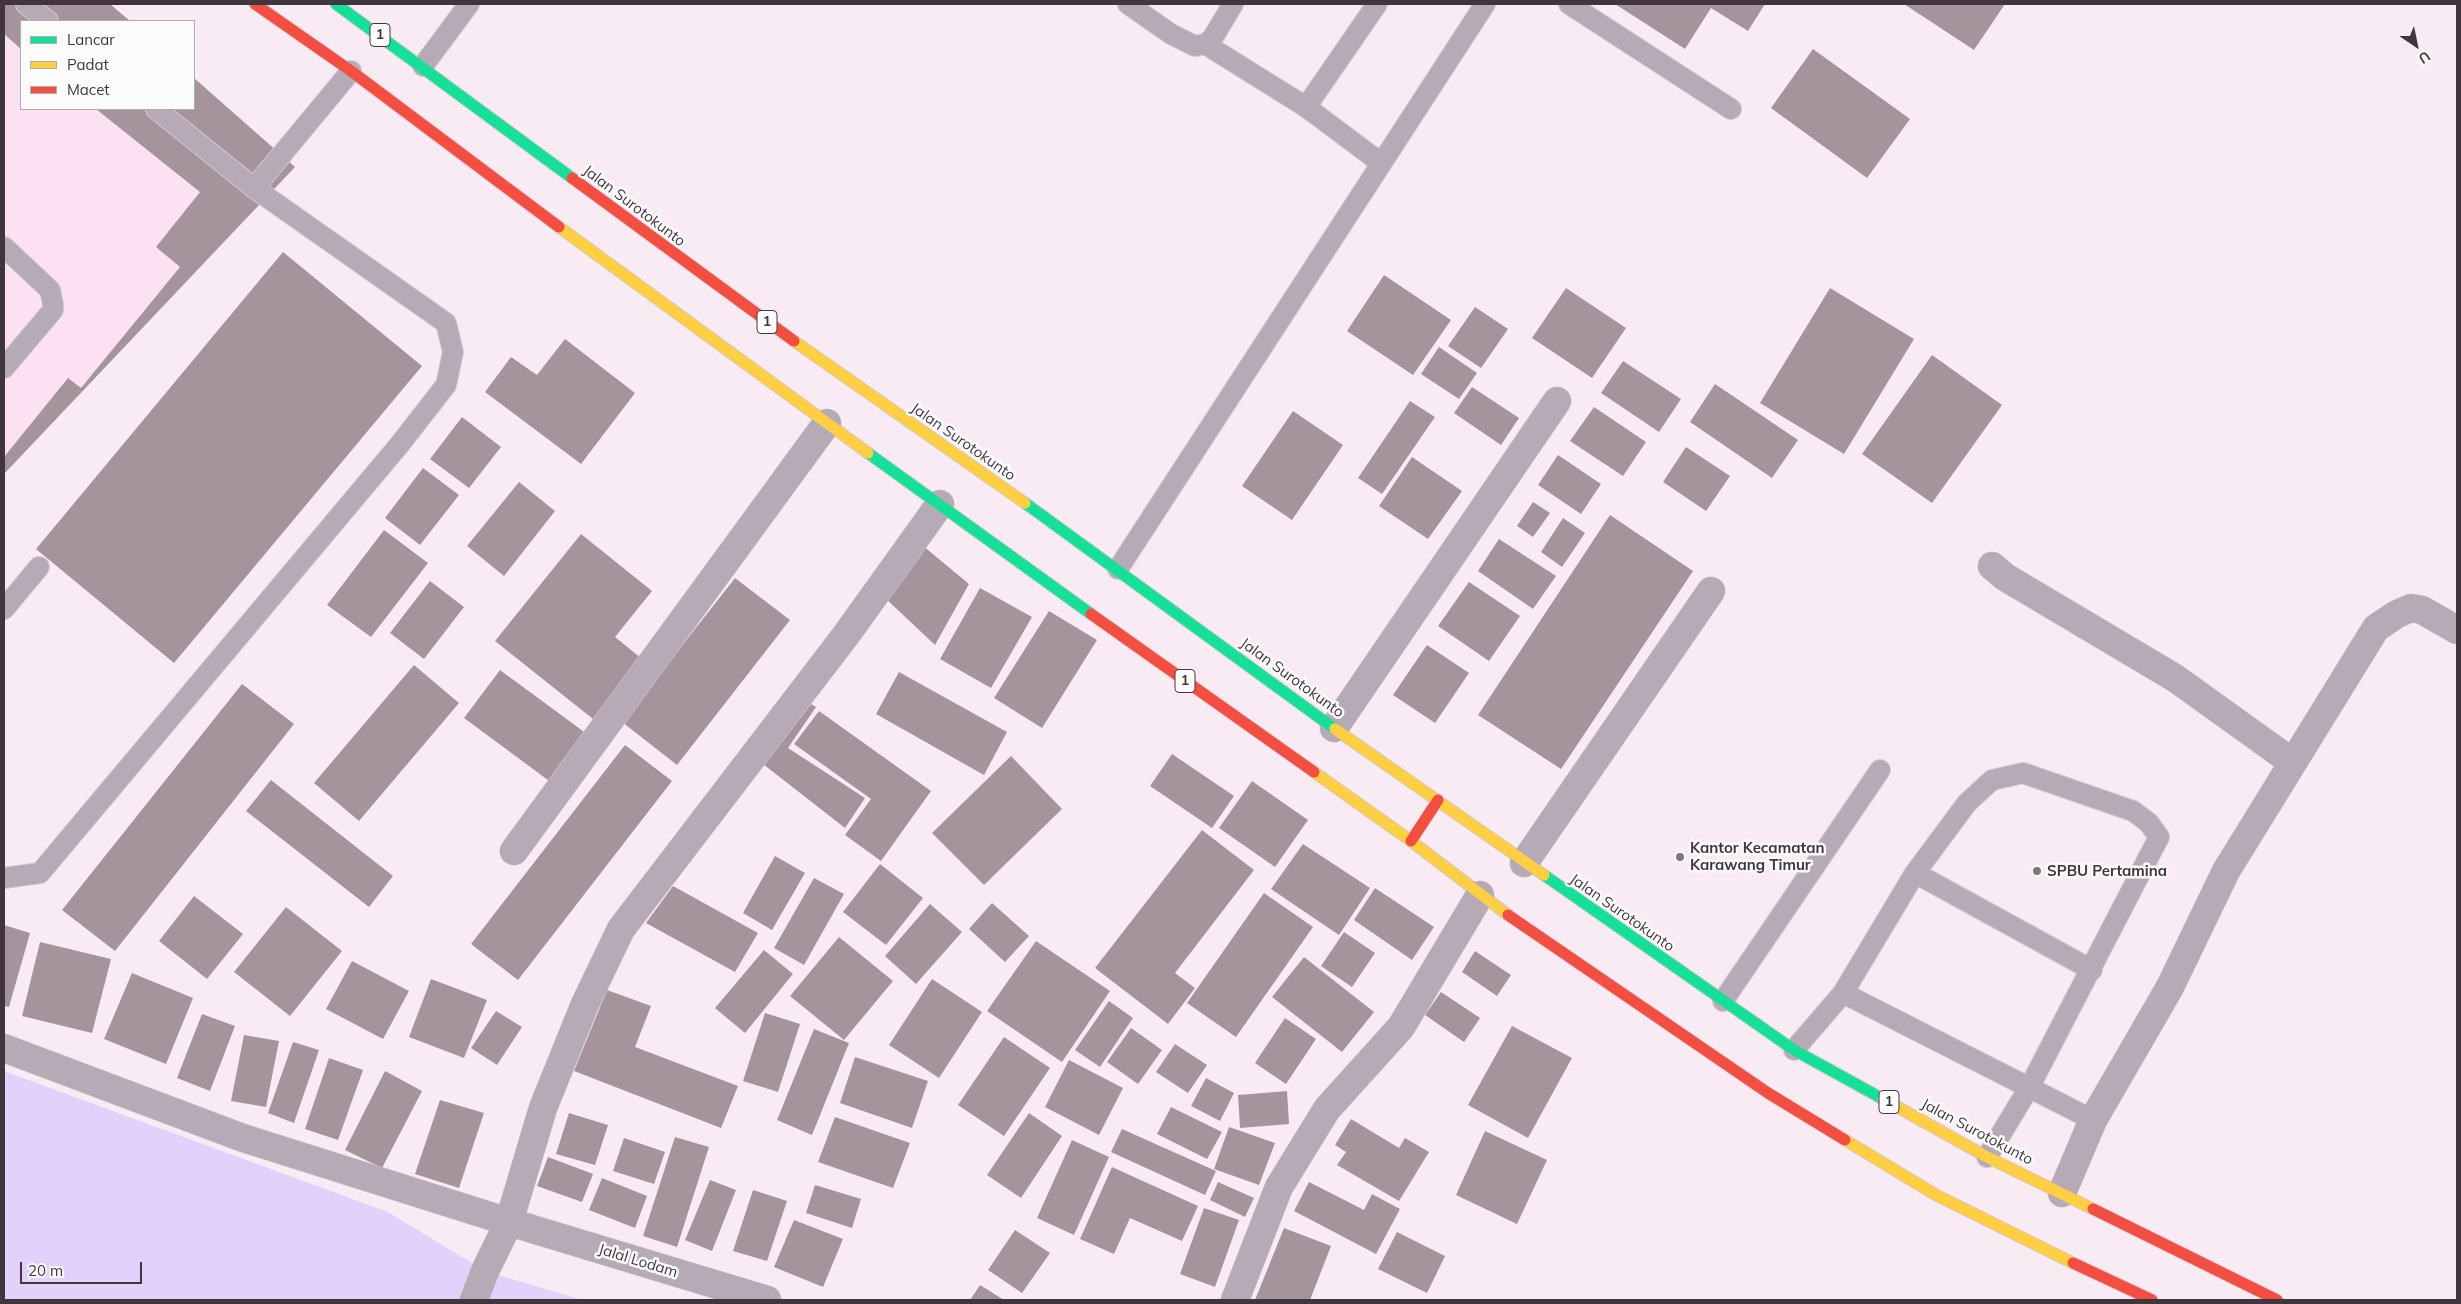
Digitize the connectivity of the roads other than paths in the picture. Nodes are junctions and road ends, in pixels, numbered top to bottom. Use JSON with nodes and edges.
{"nodes":[{"id":1,"x":26,"y":4,"type":"edge"},
{"id":2,"x":255,"y":4,"type":"edge"},
{"id":3,"x":336,"y":4,"type":"edge"},
{"id":4,"x":469,"y":4,"type":"edge"},
{"id":5,"x":1128,"y":4,"type":"edge"},
{"id":6,"x":1233,"y":4,"type":"edge"},
{"id":7,"x":1376,"y":4,"type":"edge"},
{"id":8,"x":1485,"y":4,"type":"edge"},
{"id":9,"x":1569,"y":4,"type":"edge"},
{"id":10,"x":47,"y":20,"type":"edge"},
{"id":11,"x":1205,"y":44,"type":"junction"},
{"id":12,"x":423,"y":66,"type":"junction"},
{"id":13,"x":351,"y":71,"type":"junction"},
{"id":14,"x":1306,"y":107,"type":"junction"},
{"id":15,"x":1731,"y":109,"type":"dead end"},
{"id":16,"x":157,"y":110,"type":"edge"},
{"id":17,"x":1382,"y":163,"type":"junction"},
{"id":18,"x":254,"y":188,"type":"junction"},
{"id":19,"x":4,"y":247,"type":"edge"},
{"id":20,"x":4,"y":368,"type":"edge"},
{"id":21,"x":1557,"y":401,"type":"dead end"},
{"id":22,"x":827,"y":423,"type":"junction"},
{"id":23,"x":940,"y":504,"type":"junction"},
{"id":24,"x":1992,"y":566,"type":"dead end"},
{"id":25,"x":39,"y":567,"type":"dead end"},
{"id":26,"x":1118,"y":569,"type":"junction"},
{"id":27,"x":1711,"y":591,"type":"dead end"},
{"id":28,"x":4,"y":609,"type":"edge"},
{"id":29,"x":2457,"y":630,"type":"edge"},
{"id":30,"x":1334,"y":728,"type":"junction"},
{"id":31,"x":2292,"y":762,"type":"junction"},
{"id":32,"x":1880,"y":770,"type":"dead end"},
{"id":33,"x":1438,"y":800,"type":"junction"},
{"id":34,"x":1411,"y":841,"type":"junction"},
{"id":35,"x":514,"y":851,"type":"dead end"},
{"id":36,"x":1524,"y":863,"type":"junction"},
{"id":37,"x":1914,"y":873,"type":"junction"},
{"id":38,"x":4,"y":878,"type":"edge"},
{"id":39,"x":1480,"y":895,"type":"junction"},
{"id":40,"x":2092,"y":970,"type":"junction"},
{"id":41,"x":1843,"y":993,"type":"junction"},
{"id":42,"x":1723,"y":1001,"type":"junction"},
{"id":43,"x":4,"y":1048,"type":"edge"},
{"id":44,"x":1794,"y":1050,"type":"junction"},
{"id":45,"x":2030,"y":1086,"type":"junction"},
{"id":46,"x":2093,"y":1120,"type":"junction"},
{"id":47,"x":1987,"y":1157,"type":"junction"},
{"id":48,"x":2062,"y":1193,"type":"junction"},
{"id":49,"x":509,"y":1222,"type":"junction"},
{"id":50,"x":2259,"y":1296,"type":"edge"},
{"id":51,"x":474,"y":1300,"type":"edge"},
{"id":52,"x":767,"y":1300,"type":"edge"},
{"id":53,"x":1234,"y":1300,"type":"edge"},
{"id":54,"x":2152,"y":1300,"type":"edge"},
{"id":55,"x":2277,"y":1300,"type":"edge"}],
"edges":[{"from":1,"to":10,"type":"lane"},
{"from":2,"to":13,"type":"main road","number":"1"},
{"from":3,"to":12,"type":"main road","name":"Jalan Surotokunto","number":"1"},
{"from":4,"to":12,"type":"lane"},
{"from":5,"to":11,"type":"lane"},
{"from":6,"to":11,"type":"lane"},
{"from":7,"to":14,"type":"lane"},
{"from":8,"to":17,"type":"lane"},
{"from":9,"to":15,"type":"lane"},
{"from":11,"to":14,"type":"lane"},
{"from":12,"to":26,"type":"main road","name":"Jalan Surotokunto","number":"1"},
{"from":13,"to":18,"type":"lane"},
{"from":13,"to":22,"type":"main road","number":"1"},
{"from":14,"to":17,"type":"lane"},
{"from":16,"to":18,"type":"lane"},
{"from":17,"to":26,"type":"lane"},
{"from":18,"to":38,"type":"lane"},
{"from":19,"to":20,"type":"lane"},
{"from":21,"to":30,"type":"street"},
{"from":22,"to":23,"type":"main road","number":"1"},
{"from":22,"to":35,"type":"street"},
{"from":23,"to":34,"type":"main road","number":"1"},
{"from":23,"to":49,"type":"street"},
{"from":24,"to":31,"type":"street"},
{"from":25,"to":28,"type":"lane"},
{"from":26,"to":30,"type":"main road","name":"Jalan Surotokunto","number":"1"},
{"from":27,"to":36,"type":"street"},
{"from":29,"to":31,"type":"street"},
{"from":30,"to":33,"type":"main road","name":"Jalan Surotokunto","number":"1"},
{"from":31,"to":46,"type":"street"},
{"from":32,"to":42,"type":"lane"},
{"from":33,"to":34,"type":"main road"},
{"from":33,"to":36,"type":"main road","name":"Jalan Surotokunto","number":"1"},
{"from":34,"to":39,"type":"main road","number":"1"},
{"from":36,"to":42,"type":"main road","name":"Jalan Surotokunto","number":"1"},
{"from":37,"to":40,"type":"lane"},
{"from":37,"to":40,"type":"lane"},
{"from":37,"to":41,"type":"lane"},
{"from":39,"to":53,"type":"street"},
{"from":39,"to":54,"type":"main road","number":"1"},
{"from":40,"to":45,"type":"lane"},
{"from":41,"to":44,"type":"lane"},
{"from":41,"to":45,"type":"lane"},
{"from":42,"to":44,"type":"main road","name":"Jalan Surotokunto","number":"1"},
{"from":43,"to":49,"type":"street","name":"Jalal Lodam"},
{"from":44,"to":47,"type":"main road","name":"Jalan Surotokunto","number":"1"},
{"from":45,"to":46,"type":"lane"},
{"from":45,"to":47,"type":"lane"},
{"from":46,"to":48,"type":"street"},
{"from":47,"to":48,"type":"main road","name":"Jalan Surotokunto","number":"1"},
{"from":48,"to":50,"type":"main road","name":"Jalan Surotokunto","number":"1"},
{"from":49,"to":51,"type":"street"},
{"from":49,"to":52,"type":"street","name":"Jalal Lodam"},
{"from":50,"to":55,"type":"main road","name":"Jalan Surotokunto","number":"1"}]}
